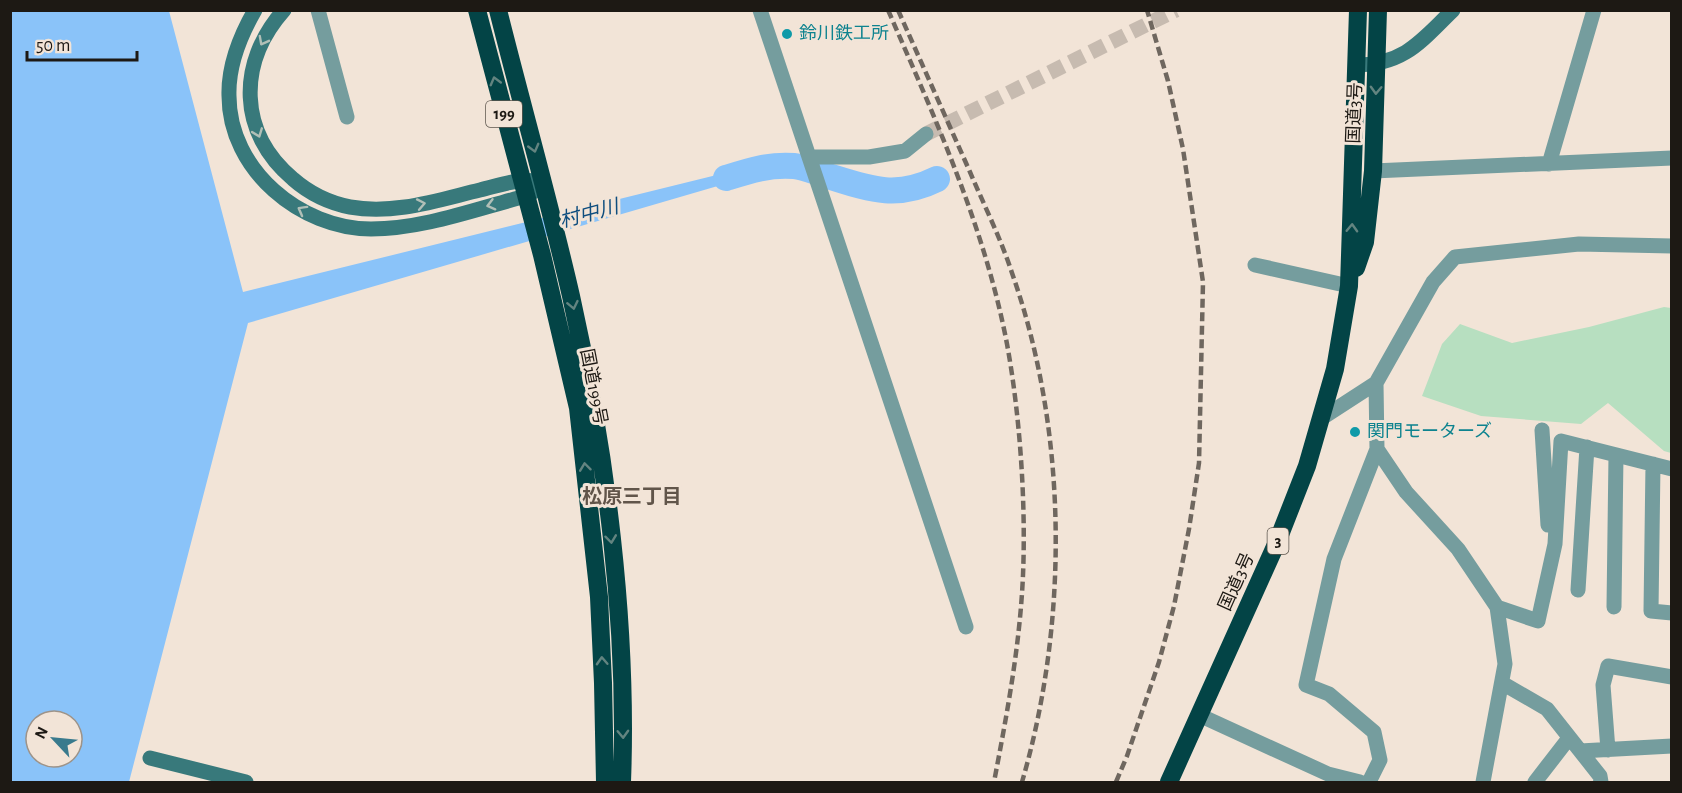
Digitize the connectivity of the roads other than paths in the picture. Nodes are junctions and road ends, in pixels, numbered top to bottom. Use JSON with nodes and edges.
{"nodes":[{"id":1,"x":255,"y":10,"type":"edge"},
{"id":2,"x":284,"y":10,"type":"edge"},
{"id":3,"x":318,"y":10,"type":"edge"},
{"id":4,"x":477,"y":10,"type":"edge"},
{"id":5,"x":498,"y":10,"type":"edge"},
{"id":6,"x":760,"y":10,"type":"edge"},
{"id":7,"x":1358,"y":10,"type":"edge"},
{"id":8,"x":1378,"y":10,"type":"edge"},
{"id":9,"x":1453,"y":10,"type":"edge"},
{"id":10,"x":1594,"y":10,"type":"edge"},
{"id":11,"x":1377,"y":64,"type":"junction"},
{"id":12,"x":1357,"y":65,"type":"junction"},
{"id":13,"x":347,"y":117,"type":"dead end"},
{"id":14,"x":926,"y":134,"type":"tunnel mouth"},
{"id":15,"x":809,"y":157,"type":"junction"},
{"id":16,"x":1671,"y":158,"type":"edge"},
{"id":17,"x":1549,"y":164,"type":"junction"},
{"id":18,"x":1373,"y":171,"type":"junction"},
{"id":19,"x":542,"y":182,"type":"junction"},
{"id":20,"x":524,"y":188,"type":"junction"},
{"id":21,"x":1671,"y":246,"type":"edge"},
{"id":22,"x":551,"y":251,"type":"junction"},
{"id":23,"x":1255,"y":265,"type":"dead end"},
{"id":24,"x":1349,"y":286,"type":"junction"},
{"id":25,"x":1376,"y":383,"type":"junction"},
{"id":26,"x":1322,"y":418,"type":"junction"},
{"id":27,"x":1542,"y":430,"type":"dead end"},
{"id":28,"x":1587,"y":447,"type":"junction"},
{"id":29,"x":1377,"y":449,"type":"junction"},
{"id":30,"x":1616,"y":455,"type":"junction"},
{"id":31,"x":1653,"y":464,"type":"junction"},
{"id":32,"x":1671,"y":469,"type":"edge"},
{"id":33,"x":1550,"y":564,"type":"junction"},
{"id":34,"x":1578,"y":590,"type":"dead end"},
{"id":35,"x":1614,"y":607,"type":"dead end"},
{"id":36,"x":1497,"y":608,"type":"junction"},
{"id":37,"x":1671,"y":613,"type":"edge"},
{"id":38,"x":966,"y":627,"type":"dead end"},
{"id":39,"x":1671,"y":677,"type":"edge"},
{"id":40,"x":1502,"y":683,"type":"junction"},
{"id":41,"x":1199,"y":715,"type":"junction"},
{"id":42,"x":1569,"y":738,"type":"junction"},
{"id":43,"x":1671,"y":746,"type":"edge"},
{"id":44,"x":1608,"y":750,"type":"dead end"},
{"id":45,"x":1580,"y":751,"type":"junction"},
{"id":46,"x":150,"y":758,"type":"dead end"},
{"id":47,"x":246,"y":783,"type":"edge"},
{"id":48,"x":605,"y":783,"type":"edge"},
{"id":49,"x":621,"y":783,"type":"edge"},
{"id":50,"x":1169,"y":783,"type":"edge"},
{"id":51,"x":1360,"y":783,"type":"edge"},
{"id":52,"x":1369,"y":783,"type":"edge"},
{"id":53,"x":1483,"y":783,"type":"edge"},
{"id":54,"x":1534,"y":783,"type":"edge"},
{"id":55,"x":1601,"y":783,"type":"edge"}],
"edges":[{"from":20,"to":1,"type":"street","one_way":true},
{"from":2,"to":20,"type":"street","one_way":true},
{"from":3,"to":13,"type":"street"},
{"from":20,"to":4,"type":"highway","name":"国道199号","number":"199","one_way":true},
{"from":5,"to":19,"type":"highway","name":"国道199号","number":"199","one_way":true},
{"from":6,"to":15,"type":"street"},
{"from":7,"to":12,"type":"highway","name":"国道3号","number":"3"},
{"from":8,"to":11,"type":"highway","name":"国道3号","number":"3"},
{"from":9,"to":11,"type":"street"},
{"from":10,"to":17,"type":"street"},
{"from":11,"to":12,"type":"street"},
{"from":11,"to":18,"type":"highway","name":"国道3号","number":"3","one_way":true},
{"from":24,"to":12,"type":"highway","name":"国道3号","number":"3","one_way":true},
{"from":14,"to":15,"type":"street"},
{"from":15,"to":38,"type":"street"},
{"from":16,"to":17,"type":"street"},
{"from":17,"to":18,"type":"street"},
{"from":18,"to":24,"type":"highway","name":"国道3号","number":"3"},
{"from":19,"to":20,"type":"street"},
{"from":19,"to":22,"type":"highway","name":"国道199号","number":"199"},
{"from":20,"to":22,"type":"highway","name":"国道199号","number":"199"},
{"from":21,"to":25,"type":"street"},
{"from":48,"to":22,"type":"highway","name":"国道199号","number":"199","one_way":true},
{"from":22,"to":49,"type":"highway","name":"国道199号","number":"199","one_way":true},
{"from":23,"to":24,"type":"street"},
{"from":24,"to":26,"type":"highway","name":"国道3号","number":"3"},
{"from":25,"to":26,"type":"street"},
{"from":25,"to":29,"type":"street"},
{"from":26,"to":41,"type":"highway","name":"国道3号","number":"3"},
{"from":27,"to":33,"type":"street"},
{"from":28,"to":30,"type":"street"},
{"from":28,"to":33,"type":"street"},
{"from":28,"to":34,"type":"street"},
{"from":29,"to":36,"type":"street"},
{"from":29,"to":52,"type":"street"},
{"from":30,"to":31,"type":"street"},
{"from":30,"to":35,"type":"street"},
{"from":31,"to":32,"type":"street"},
{"from":31,"to":37,"type":"street"},
{"from":33,"to":36,"type":"street"},
{"from":36,"to":40,"type":"street"},
{"from":39,"to":44,"type":"street"},
{"from":40,"to":42,"type":"street"},
{"from":40,"to":53,"type":"street"},
{"from":41,"to":50,"type":"highway","name":"国道3号","number":"3"},
{"from":41,"to":51,"type":"street"},
{"from":42,"to":45,"type":"street"},
{"from":42,"to":54,"type":"street"},
{"from":43,"to":45,"type":"street"},
{"from":45,"to":55,"type":"street"},
{"from":46,"to":47,"type":"street"}]}
